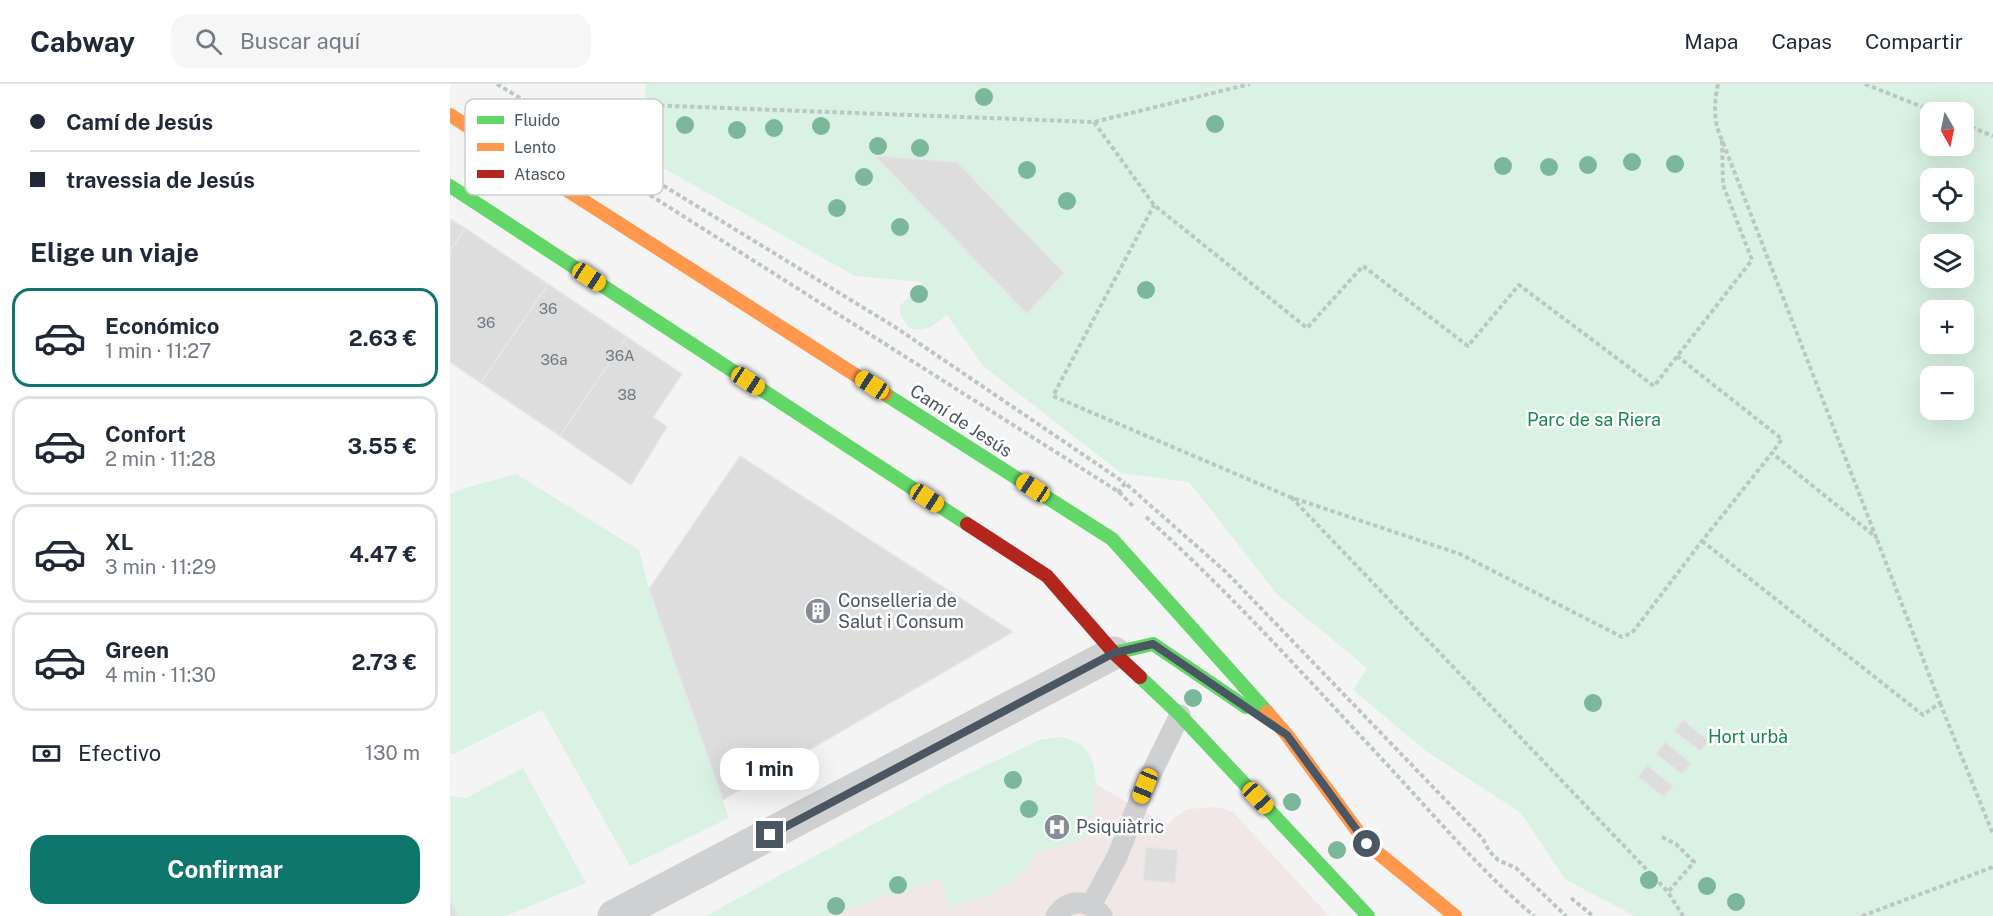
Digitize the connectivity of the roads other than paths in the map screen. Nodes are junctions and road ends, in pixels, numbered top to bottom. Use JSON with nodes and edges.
{"nodes":[{"id":1,"x":450,"y":115,"type":"edge"},
{"id":2,"x":465,"y":125,"type":"edge"},
{"id":3,"x":450,"y":186,"type":"edge"},
{"id":4,"x":575,"y":195,"type":"edge"},
{"id":5,"x":1114,"y":653,"type":"junction"},
{"id":6,"x":1180,"y":714,"type":"junction"},
{"id":7,"x":1287,"y":735,"type":"junction"},
{"id":8,"x":1096,"y":910,"type":"edge"},
{"id":9,"x":614,"y":916,"type":"edge"},
{"id":10,"x":1056,"y":916,"type":"edge"},
{"id":11,"x":1368,"y":916,"type":"edge"},
{"id":12,"x":1455,"y":916,"type":"edge"}],
"edges":[{"from":1,"to":2,"type":"main road","name":"Camí de Jesús"},
{"from":3,"to":5,"type":"main road"},
{"from":4,"to":7,"type":"main road","name":"Camí de Jesús"},
{"from":5,"to":6,"type":"main road"},
{"from":5,"to":7,"type":"main road"},
{"from":5,"to":9,"type":"street"},
{"from":6,"to":8,"type":"lane"},
{"from":6,"to":11,"type":"main road"},
{"from":7,"to":12,"type":"main road","name":"Camí de Jesús"},
{"from":8,"to":10,"type":"lane"}]}
